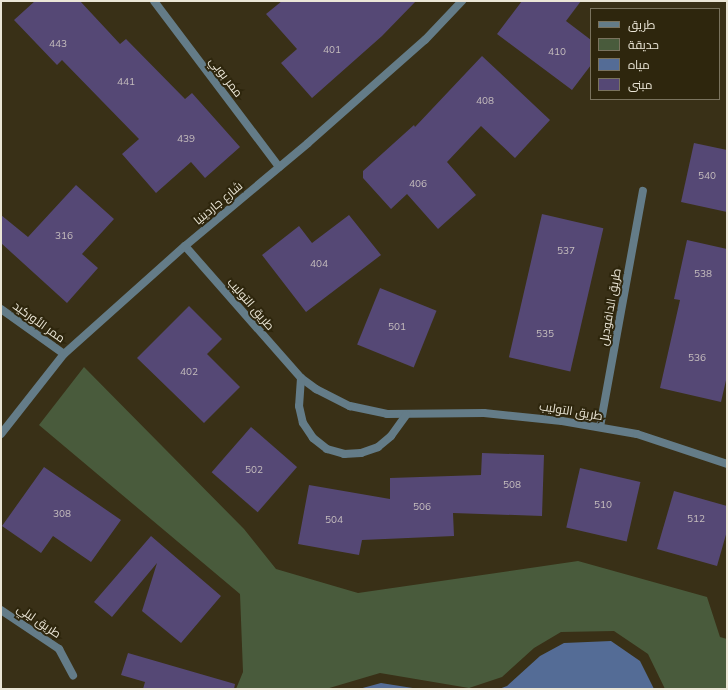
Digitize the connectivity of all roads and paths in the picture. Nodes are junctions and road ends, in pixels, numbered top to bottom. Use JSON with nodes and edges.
{"nodes":[{"id":1,"x":154,"y":1,"type":"edge"},
{"id":2,"x":462,"y":1,"type":"edge"},
{"id":3,"x":279,"y":167,"type":"junction"},
{"id":4,"x":643,"y":191,"type":"dead end"},
{"id":5,"x":185,"y":246,"type":"junction"},
{"id":6,"x":1,"y":309,"type":"edge"},
{"id":7,"x":64,"y":354,"type":"junction"},
{"id":8,"x":301,"y":378,"type":"junction"},
{"id":9,"x":406,"y":415,"type":"junction"},
{"id":10,"x":600,"y":427,"type":"junction"},
{"id":11,"x":1,"y":434,"type":"edge"},
{"id":12,"x":727,"y":464,"type":"edge"},
{"id":13,"x":1,"y":610,"type":"edge"},
{"id":14,"x":73,"y":675,"type":"dead end"}],
"edges":[{"from":1,"to":3,"type":"street","name":"ممر بوبي"},
{"from":2,"to":3,"type":"street","name":"شارع جاردينيا"},
{"from":3,"to":5,"type":"street","name":"شارع جاردينيا"},
{"from":4,"to":10,"type":"street","name":"طريق الدافوديل"},
{"from":5,"to":7,"type":"street","name":"شارع جاردينيا"},
{"from":5,"to":8,"type":"street","name":"طريق التوليب"},
{"from":6,"to":7,"type":"street","name":"ممر الأوركيد"},
{"from":7,"to":11,"type":"street","name":"شارع جاردينيا"},
{"from":8,"to":9,"type":"street","name":"طريق التوليب"},
{"from":8,"to":9,"type":"street"},
{"from":9,"to":10,"type":"street","name":"طريق التوليب"},
{"from":10,"to":12,"type":"street","name":"طريق التوليب"},
{"from":13,"to":14,"type":"street","name":"طريق ليلي"}]}
